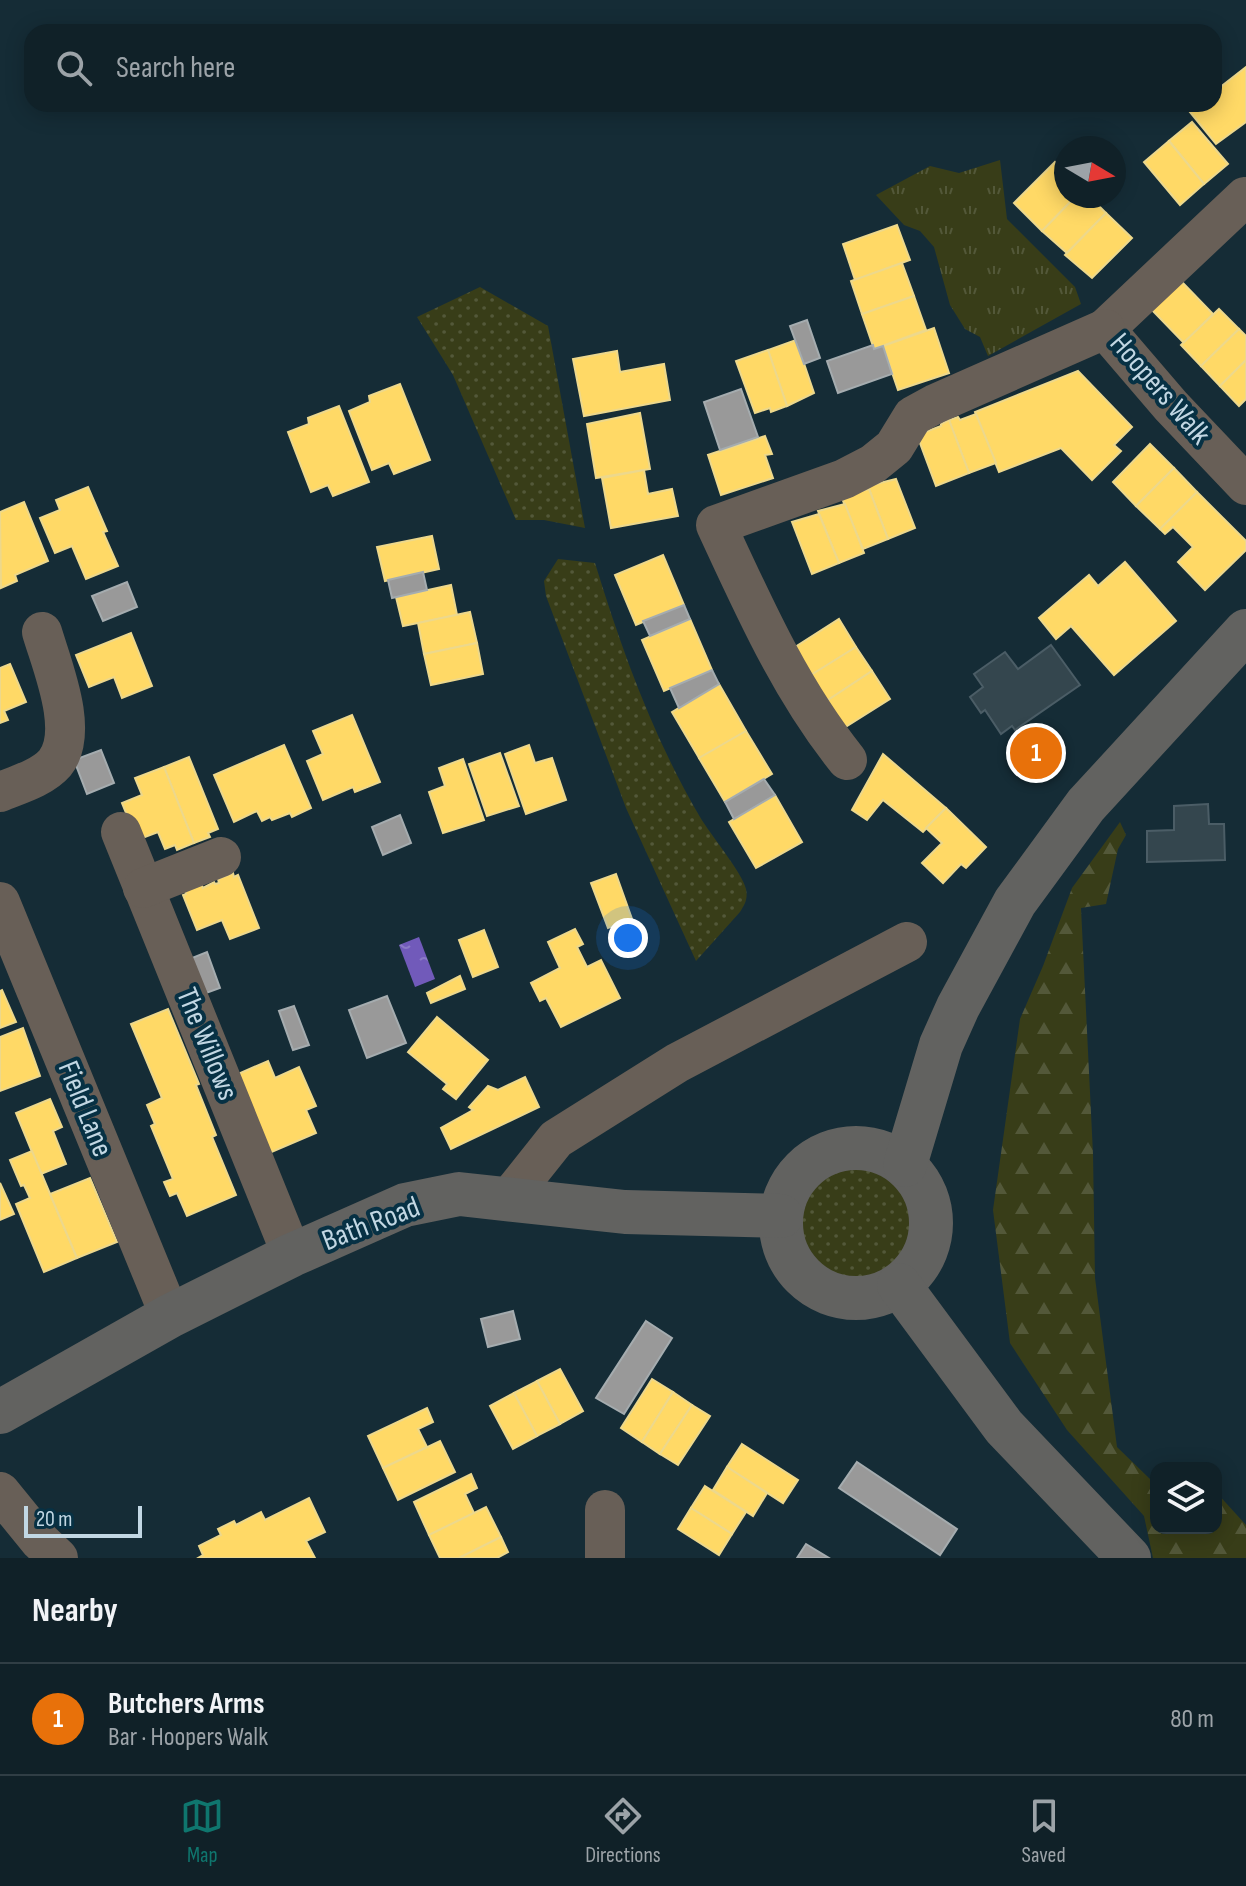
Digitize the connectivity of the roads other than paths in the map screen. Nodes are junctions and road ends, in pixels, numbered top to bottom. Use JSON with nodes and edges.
{"nodes":[{"id":1,"x":1246,"y":197,"type":"edge"},
{"id":2,"x":1105,"y":329,"type":"junction"},
{"id":3,"x":1246,"y":485,"type":"edge"},
{"id":4,"x":1246,"y":631,"type":"edge"},
{"id":5,"x":42,"y":632,"type":"dead end"},
{"id":6,"x":847,"y":760,"type":"dead end"},
{"id":7,"x":0,"y":792,"type":"edge"},
{"id":8,"x":121,"y":832,"type":"dead end"},
{"id":9,"x":221,"y":857,"type":"dead end"},
{"id":10,"x":143,"y":888,"type":"junction"},
{"id":11,"x":0,"y":902,"type":"edge"},
{"id":12,"x":907,"y":942,"type":"dead end"},
{"id":13,"x":905,"y":1165,"type":"junction"},
{"id":14,"x":509,"y":1198,"type":"junction"},
{"id":15,"x":781,"y":1216,"type":"junction"},
{"id":16,"x":292,"y":1255,"type":"junction"},
{"id":17,"x":899,"y":1285,"type":"junction"},
{"id":18,"x":170,"y":1316,"type":"junction"},
{"id":19,"x":0,"y":1412,"type":"edge"},
{"id":20,"x":0,"y":1492,"type":"edge"},
{"id":21,"x":605,"y":1510,"type":"dead end"},
{"id":22,"x":58,"y":1558,"type":"edge"},
{"id":23,"x":605,"y":1558,"type":"edge"},
{"id":24,"x":1129,"y":1558,"type":"edge"}],
"edges":[{"from":1,"to":2,"type":"street","name":"Hoopers Walk"},
{"from":2,"to":3,"type":"street","name":"Hoopers Walk"},
{"from":2,"to":6,"type":"street"},
{"from":4,"to":13,"type":"main road"},
{"from":5,"to":7,"type":"street"},
{"from":8,"to":10,"type":"street","name":"The Willows"},
{"from":9,"to":10,"type":"street"},
{"from":10,"to":16,"type":"street","name":"The Willows"},
{"from":11,"to":18,"type":"street","name":"Field Lane"},
{"from":12,"to":14,"type":"street"},
{"from":13,"to":15,"type":"main road"},
{"from":13,"to":17,"type":"main road"},
{"from":14,"to":15,"type":"main road","name":"Bath Road"},
{"from":14,"to":16,"type":"main road","name":"Bath Road"},
{"from":15,"to":17,"type":"main road"},
{"from":16,"to":18,"type":"main road","name":"Bath Road"},
{"from":17,"to":24,"type":"main road"},
{"from":18,"to":19,"type":"main road","name":"Bath Road"},
{"from":20,"to":22,"type":"street"},
{"from":21,"to":23,"type":"street"}]}
